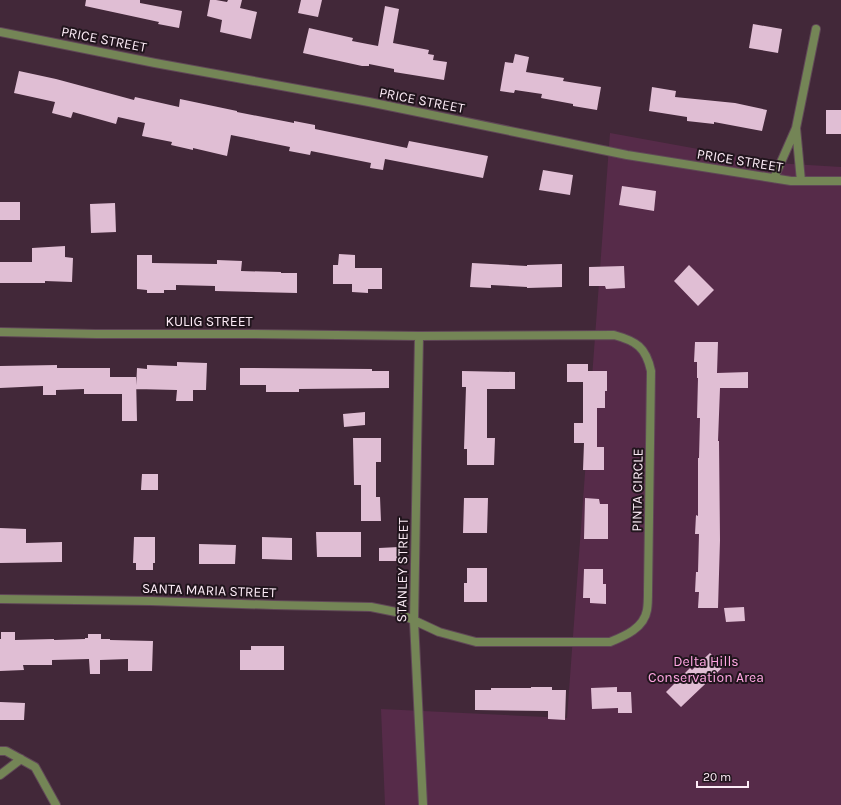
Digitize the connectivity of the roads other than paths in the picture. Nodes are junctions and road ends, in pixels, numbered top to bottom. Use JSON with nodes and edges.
{"nodes":[{"id":1,"x":816,"y":29,"type":"dead end"},
{"id":2,"x":0,"y":32,"type":"edge"},
{"id":3,"x":796,"y":128,"type":"junction"},
{"id":4,"x":774,"y":178,"type":"junction"},
{"id":5,"x":800,"y":181,"type":"junction"},
{"id":6,"x":841,"y":181,"type":"edge"},
{"id":7,"x":0,"y":332,"type":"edge"},
{"id":8,"x":419,"y":336,"type":"junction"},
{"id":9,"x":0,"y":599,"type":"edge"},
{"id":10,"x":414,"y":621,"type":"junction"},
{"id":11,"x":0,"y":751,"type":"edge"},
{"id":12,"x":21,"y":759,"type":"junction"},
{"id":13,"x":0,"y":775,"type":"edge"},
{"id":14,"x":56,"y":805,"type":"edge"},
{"id":15,"x":423,"y":805,"type":"edge"}],
"edges":[{"from":1,"to":3,"type":"street"},
{"from":2,"to":4,"type":"street","name":"PRICE STREET"},
{"from":3,"to":4,"type":"street"},
{"from":3,"to":5,"type":"street"},
{"from":4,"to":5,"type":"street","name":"PRICE STREET"},
{"from":5,"to":6,"type":"street","name":"PRICE STREET"},
{"from":7,"to":8,"type":"street","name":"KULIG STREET"},
{"from":8,"to":10,"type":"street","name":"STANLEY STREET"},
{"from":8,"to":10,"type":"street","name":"PINTA CIRCLE"},
{"from":9,"to":10,"type":"street","name":"SANTA MARIA STREET"},
{"from":10,"to":15,"type":"street","name":"STANLEY STREET"},
{"from":11,"to":12,"type":"street"},
{"from":12,"to":13,"type":"street"},
{"from":12,"to":14,"type":"street"}]}
